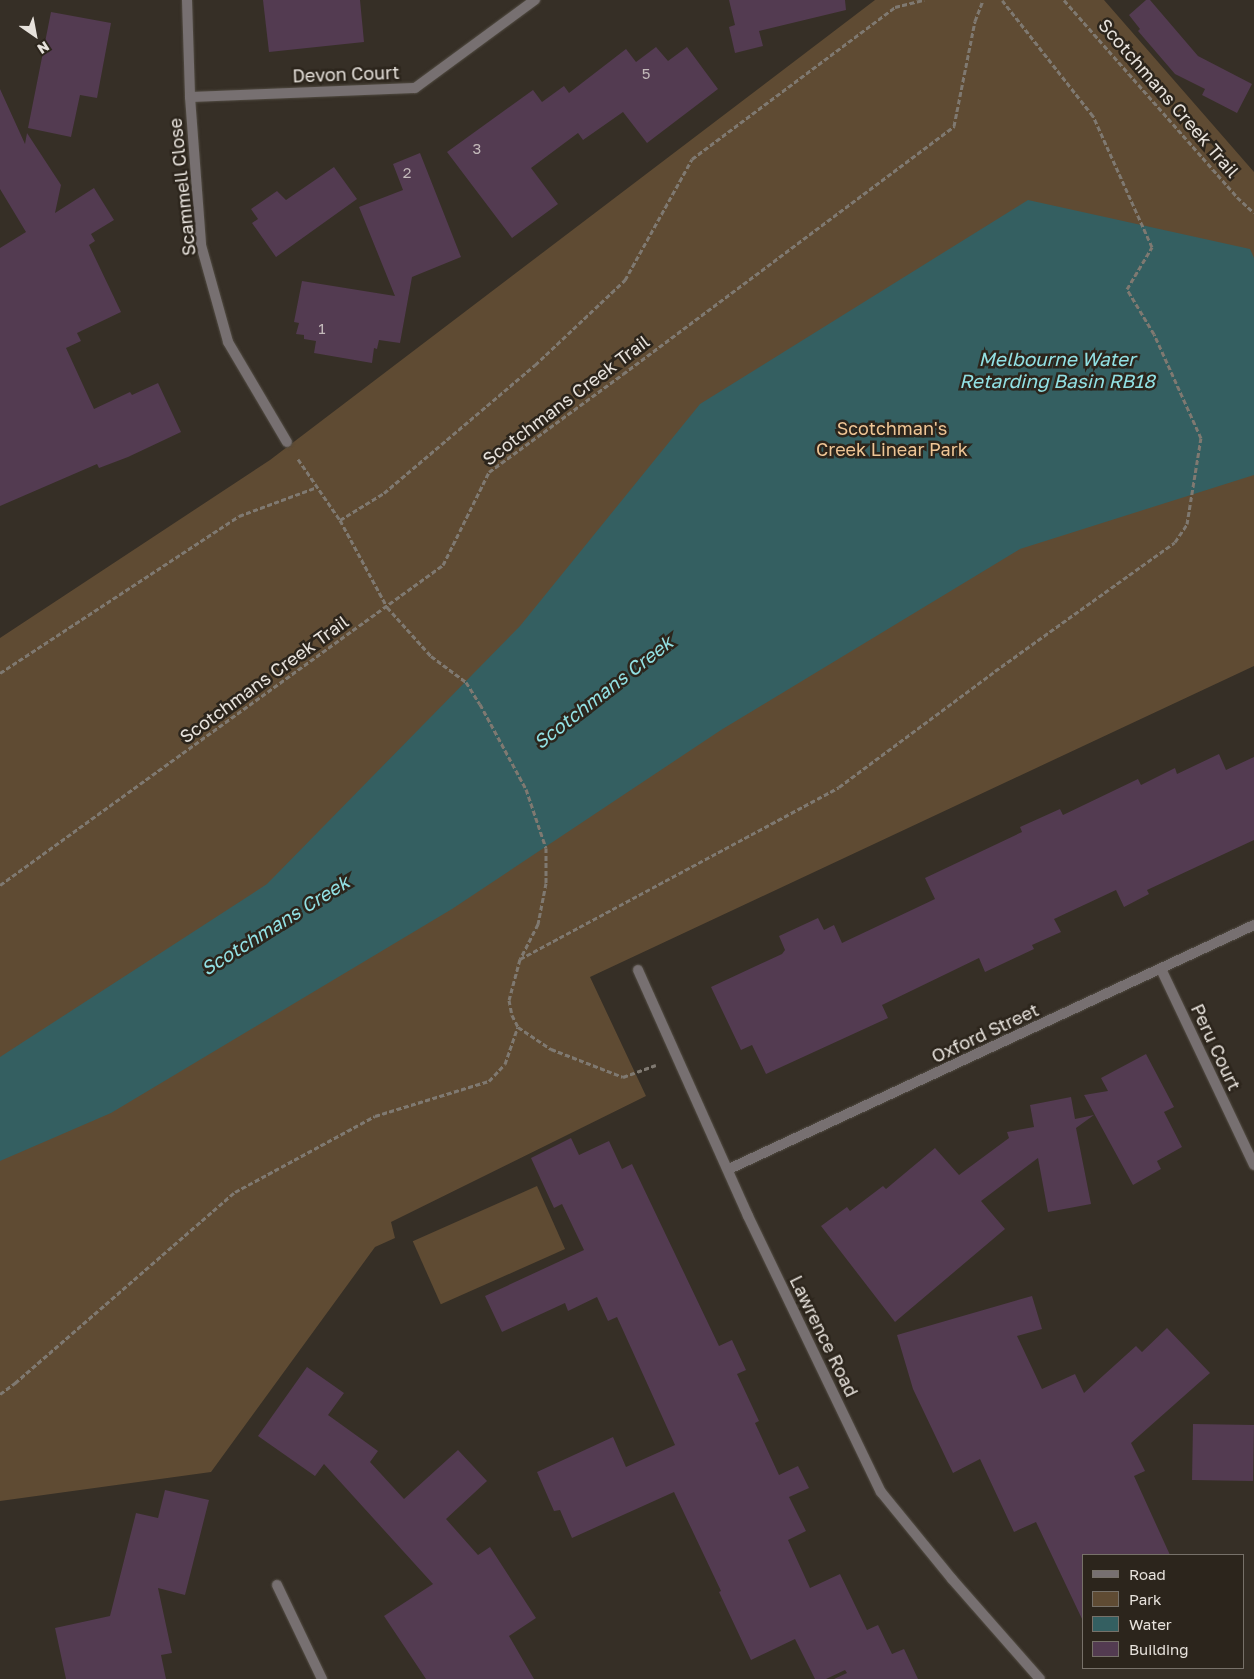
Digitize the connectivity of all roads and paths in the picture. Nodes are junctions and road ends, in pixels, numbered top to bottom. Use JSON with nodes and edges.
{"nodes":[{"id":1,"x":187,"y":0,"type":"edge"},
{"id":2,"x":534,"y":0,"type":"edge"},
{"id":3,"x":924,"y":0,"type":"edge"},
{"id":4,"x":983,"y":0,"type":"edge"},
{"id":5,"x":1002,"y":0,"type":"edge"},
{"id":6,"x":1064,"y":0,"type":"edge"},
{"id":7,"x":190,"y":97,"type":"junction"},
{"id":8,"x":1254,"y":213,"type":"edge"},
{"id":9,"x":287,"y":442,"type":"joint"},
{"id":10,"x":317,"y":486,"type":"junction"},
{"id":11,"x":340,"y":520,"type":"junction"},
{"id":12,"x":387,"y":607,"type":"junction"},
{"id":13,"x":0,"y":673,"type":"edge"},
{"id":14,"x":0,"y":885,"type":"edge"},
{"id":15,"x":1254,"y":925,"type":"edge"},
{"id":16,"x":520,"y":959,"type":"junction"},
{"id":17,"x":638,"y":970,"type":"dead end"},
{"id":18,"x":1161,"y":970,"type":"junction"},
{"id":19,"x":518,"y":1027,"type":"junction"},
{"id":20,"x":678,"y":1057,"type":"junction"},
{"id":21,"x":1254,"y":1165,"type":"edge"},
{"id":22,"x":729,"y":1169,"type":"junction"},
{"id":23,"x":0,"y":1394,"type":"edge"},
{"id":24,"x":277,"y":1585,"type":"dead end"},
{"id":25,"x":322,"y":1679,"type":"edge"},
{"id":26,"x":1040,"y":1679,"type":"edge"}],
"edges":[{"from":1,"to":7,"type":"street","name":"Scammell Close"},
{"from":2,"to":7,"type":"street","name":"Devon Court"},
{"from":3,"to":11,"type":"path"},
{"from":4,"to":12,"type":"path","name":"Scotchmans Creek Trail"},
{"from":5,"to":16,"type":"path"},
{"from":6,"to":8,"type":"path","name":"Scotchmans Creek Trail"},
{"from":7,"to":9,"type":"street","name":"Scammell Close"},
{"from":9,"to":10,"type":"path"},
{"from":10,"to":11,"type":"path"},
{"from":10,"to":13,"type":"path"},
{"from":11,"to":12,"type":"path"},
{"from":12,"to":14,"type":"path","name":"Scotchmans Creek Trail"},
{"from":12,"to":16,"type":"path"},
{"from":15,"to":18,"type":"street","name":"Oxford Street"},
{"from":16,"to":19,"type":"path"},
{"from":17,"to":20,"type":"street","name":"Lawrence Road"},
{"from":18,"to":21,"type":"street","name":"Peru Court"},
{"from":18,"to":22,"type":"street","name":"Oxford Street"},
{"from":19,"to":20,"type":"path"},
{"from":19,"to":23,"type":"path"},
{"from":20,"to":22,"type":"street","name":"Lawrence Road"},
{"from":22,"to":26,"type":"street","name":"Lawrence Road"},
{"from":24,"to":25,"type":"street"}]}
